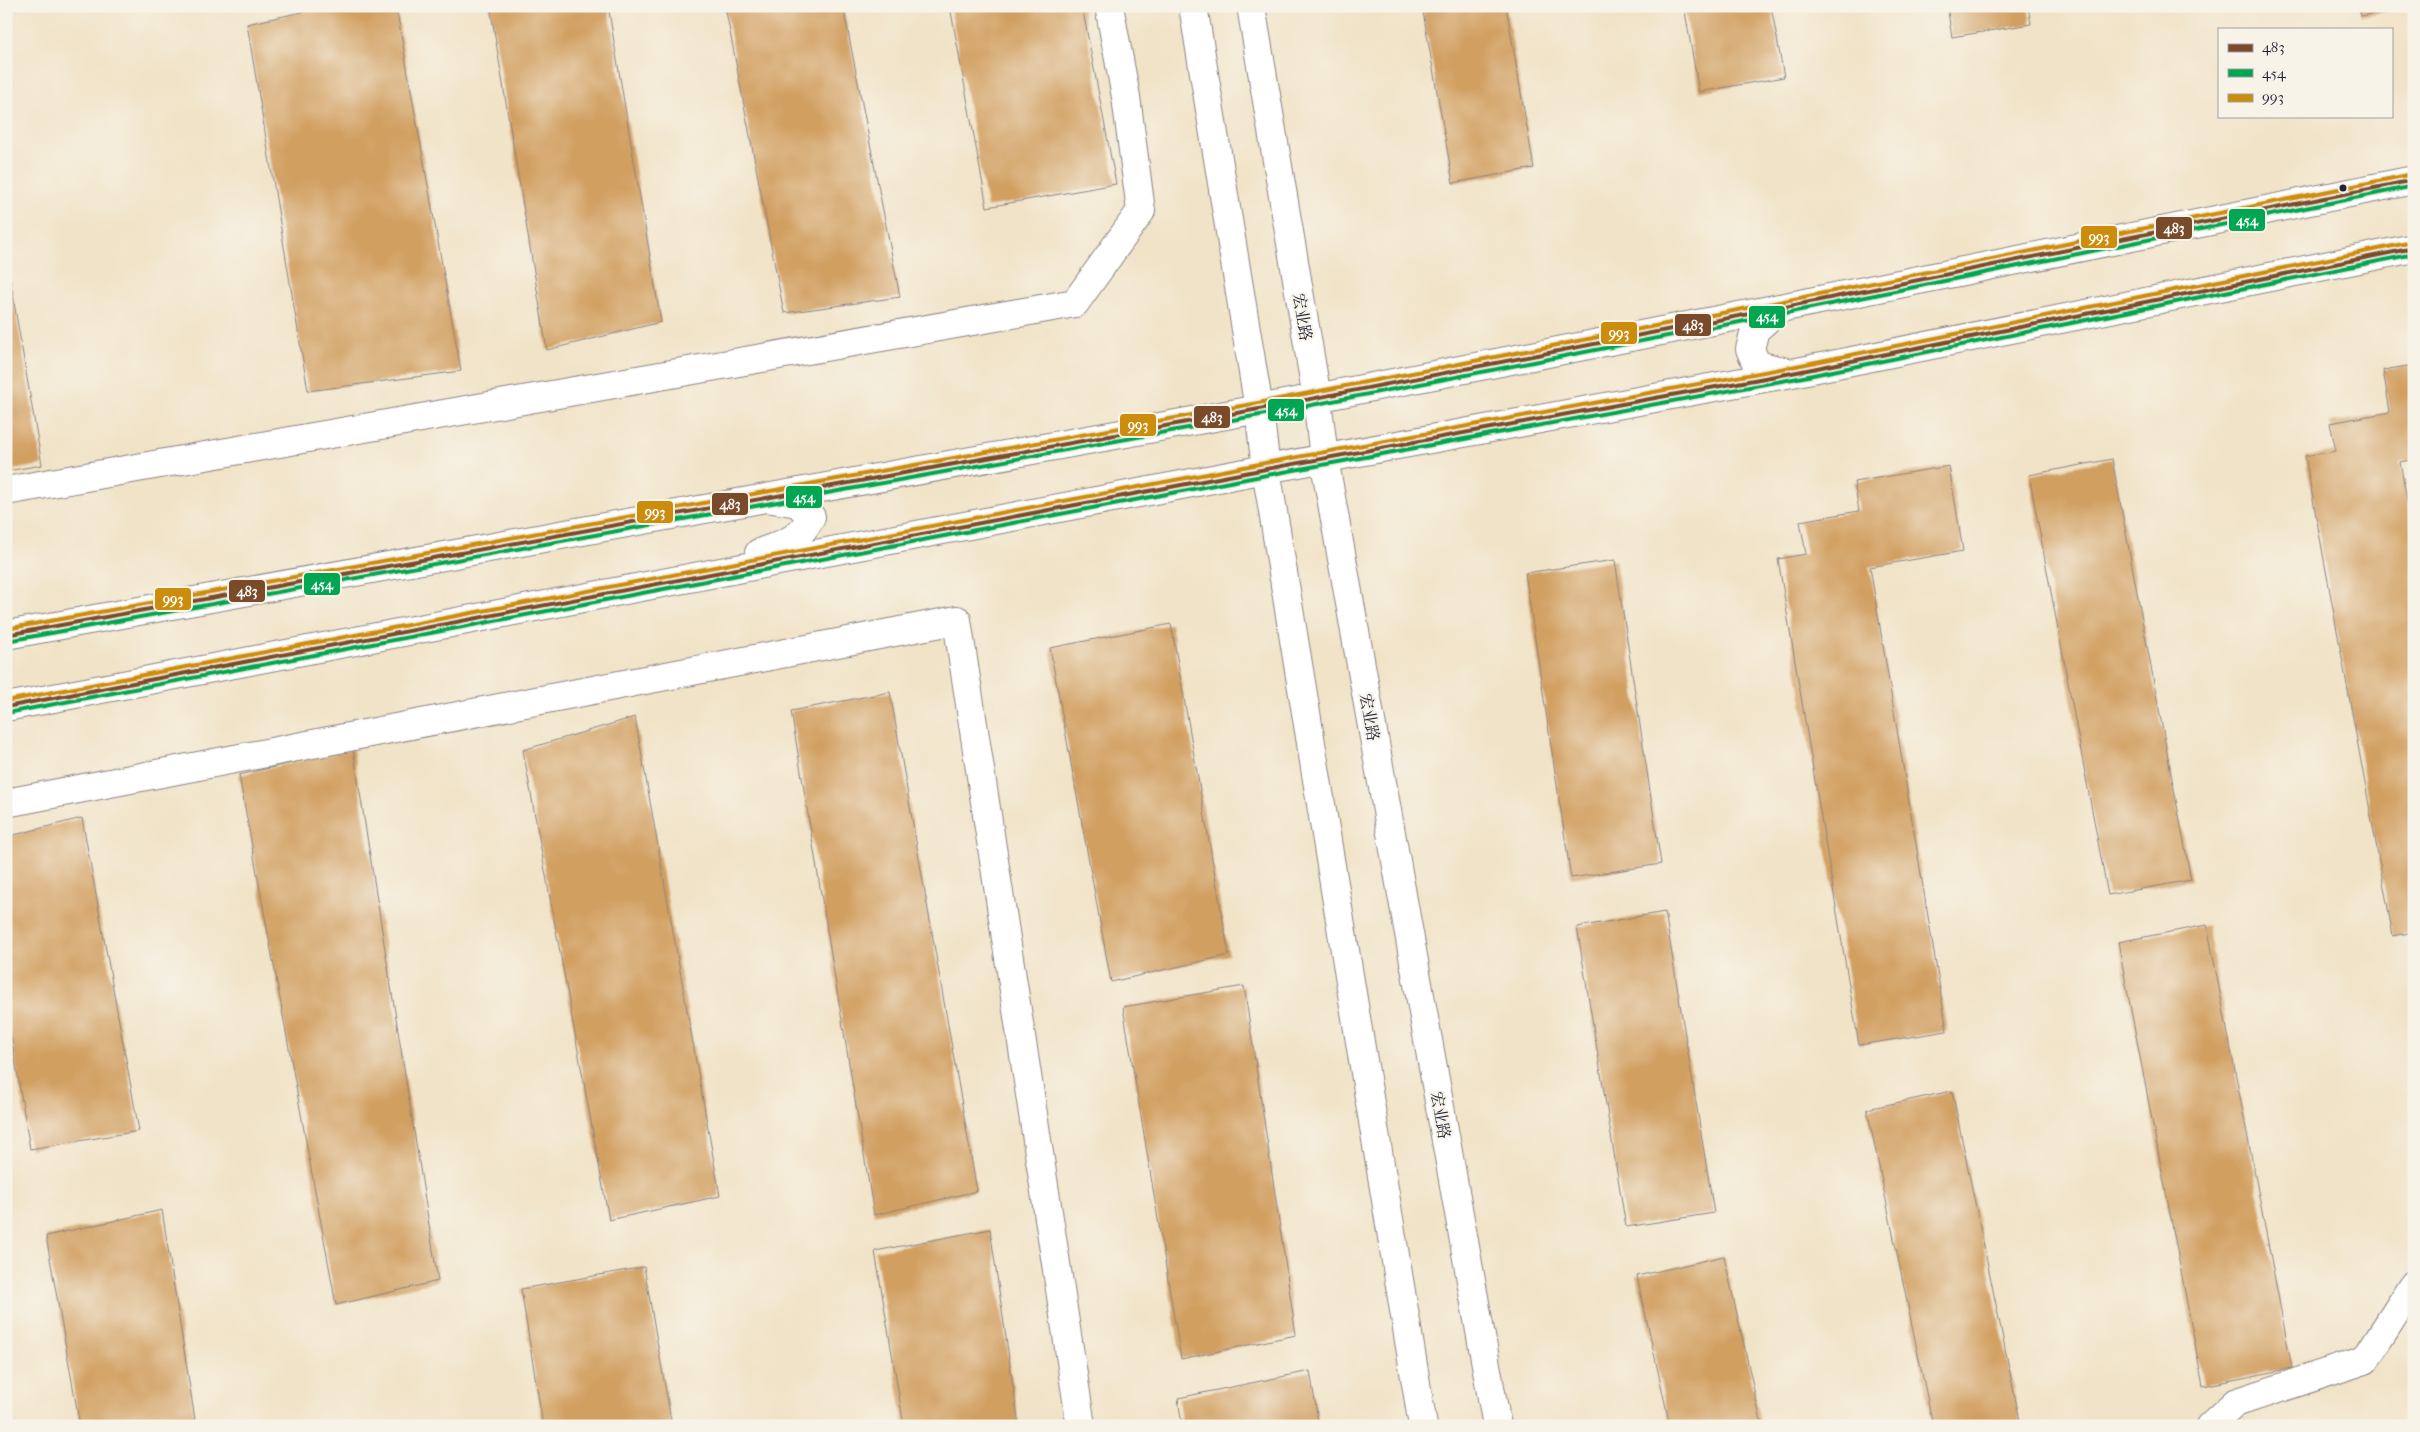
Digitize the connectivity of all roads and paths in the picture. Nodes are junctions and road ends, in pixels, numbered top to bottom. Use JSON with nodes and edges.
{"nodes":[{"id":1,"x":1109,"y":6,"type":"edge"},
{"id":2,"x":1192,"y":6,"type":"edge"},
{"id":3,"x":1251,"y":6,"type":"edge"},
{"id":4,"x":2414,"y":180,"type":"edge"},
{"id":5,"x":2414,"y":248,"type":"edge"},
{"id":6,"x":1780,"y":308,"type":"junction"},
{"id":7,"x":1792,"y":373,"type":"junction"},
{"id":8,"x":1317,"y":398,"type":"junction"},
{"id":9,"x":1259,"y":409,"type":"junction"},
{"id":10,"x":1324,"y":458,"type":"junction"},
{"id":11,"x":1266,"y":469,"type":"junction"},
{"id":12,"x":6,"y":491,"type":"edge"},
{"id":13,"x":768,"y":498,"type":"junction"},
{"id":14,"x":702,"y":576,"type":"junction"},
{"id":15,"x":6,"y":635,"type":"edge"},
{"id":16,"x":6,"y":707,"type":"edge"},
{"id":17,"x":6,"y":803,"type":"edge"},
{"id":18,"x":2414,"y":1284,"type":"edge"},
{"id":19,"x":1082,"y":1426,"type":"edge"},
{"id":20,"x":1423,"y":1426,"type":"edge"},
{"id":21,"x":1496,"y":1426,"type":"edge"},
{"id":22,"x":2210,"y":1426,"type":"edge"}],
"edges":[{"from":1,"to":12,"type":"street"},
{"from":2,"to":9,"type":"street"},
{"from":3,"to":8,"type":"street","name":"宏业路"},
{"from":4,"to":6,"type":"street"},
{"from":5,"to":7,"type":"street"},
{"from":6,"to":7,"type":"street"},
{"from":6,"to":8,"type":"street"},
{"from":7,"to":10,"type":"street"},
{"from":8,"to":9,"type":"street"},
{"from":8,"to":10,"type":"street","name":"宏业路"},
{"from":9,"to":11,"type":"street"},
{"from":9,"to":13,"type":"street"},
{"from":10,"to":11,"type":"street"},
{"from":10,"to":21,"type":"street","name":"宏业路"},
{"from":11,"to":14,"type":"street"},
{"from":11,"to":20,"type":"street"},
{"from":13,"to":14,"type":"street"},
{"from":13,"to":15,"type":"street"},
{"from":14,"to":16,"type":"street"},
{"from":17,"to":19,"type":"street"},
{"from":18,"to":22,"type":"street"}]}
